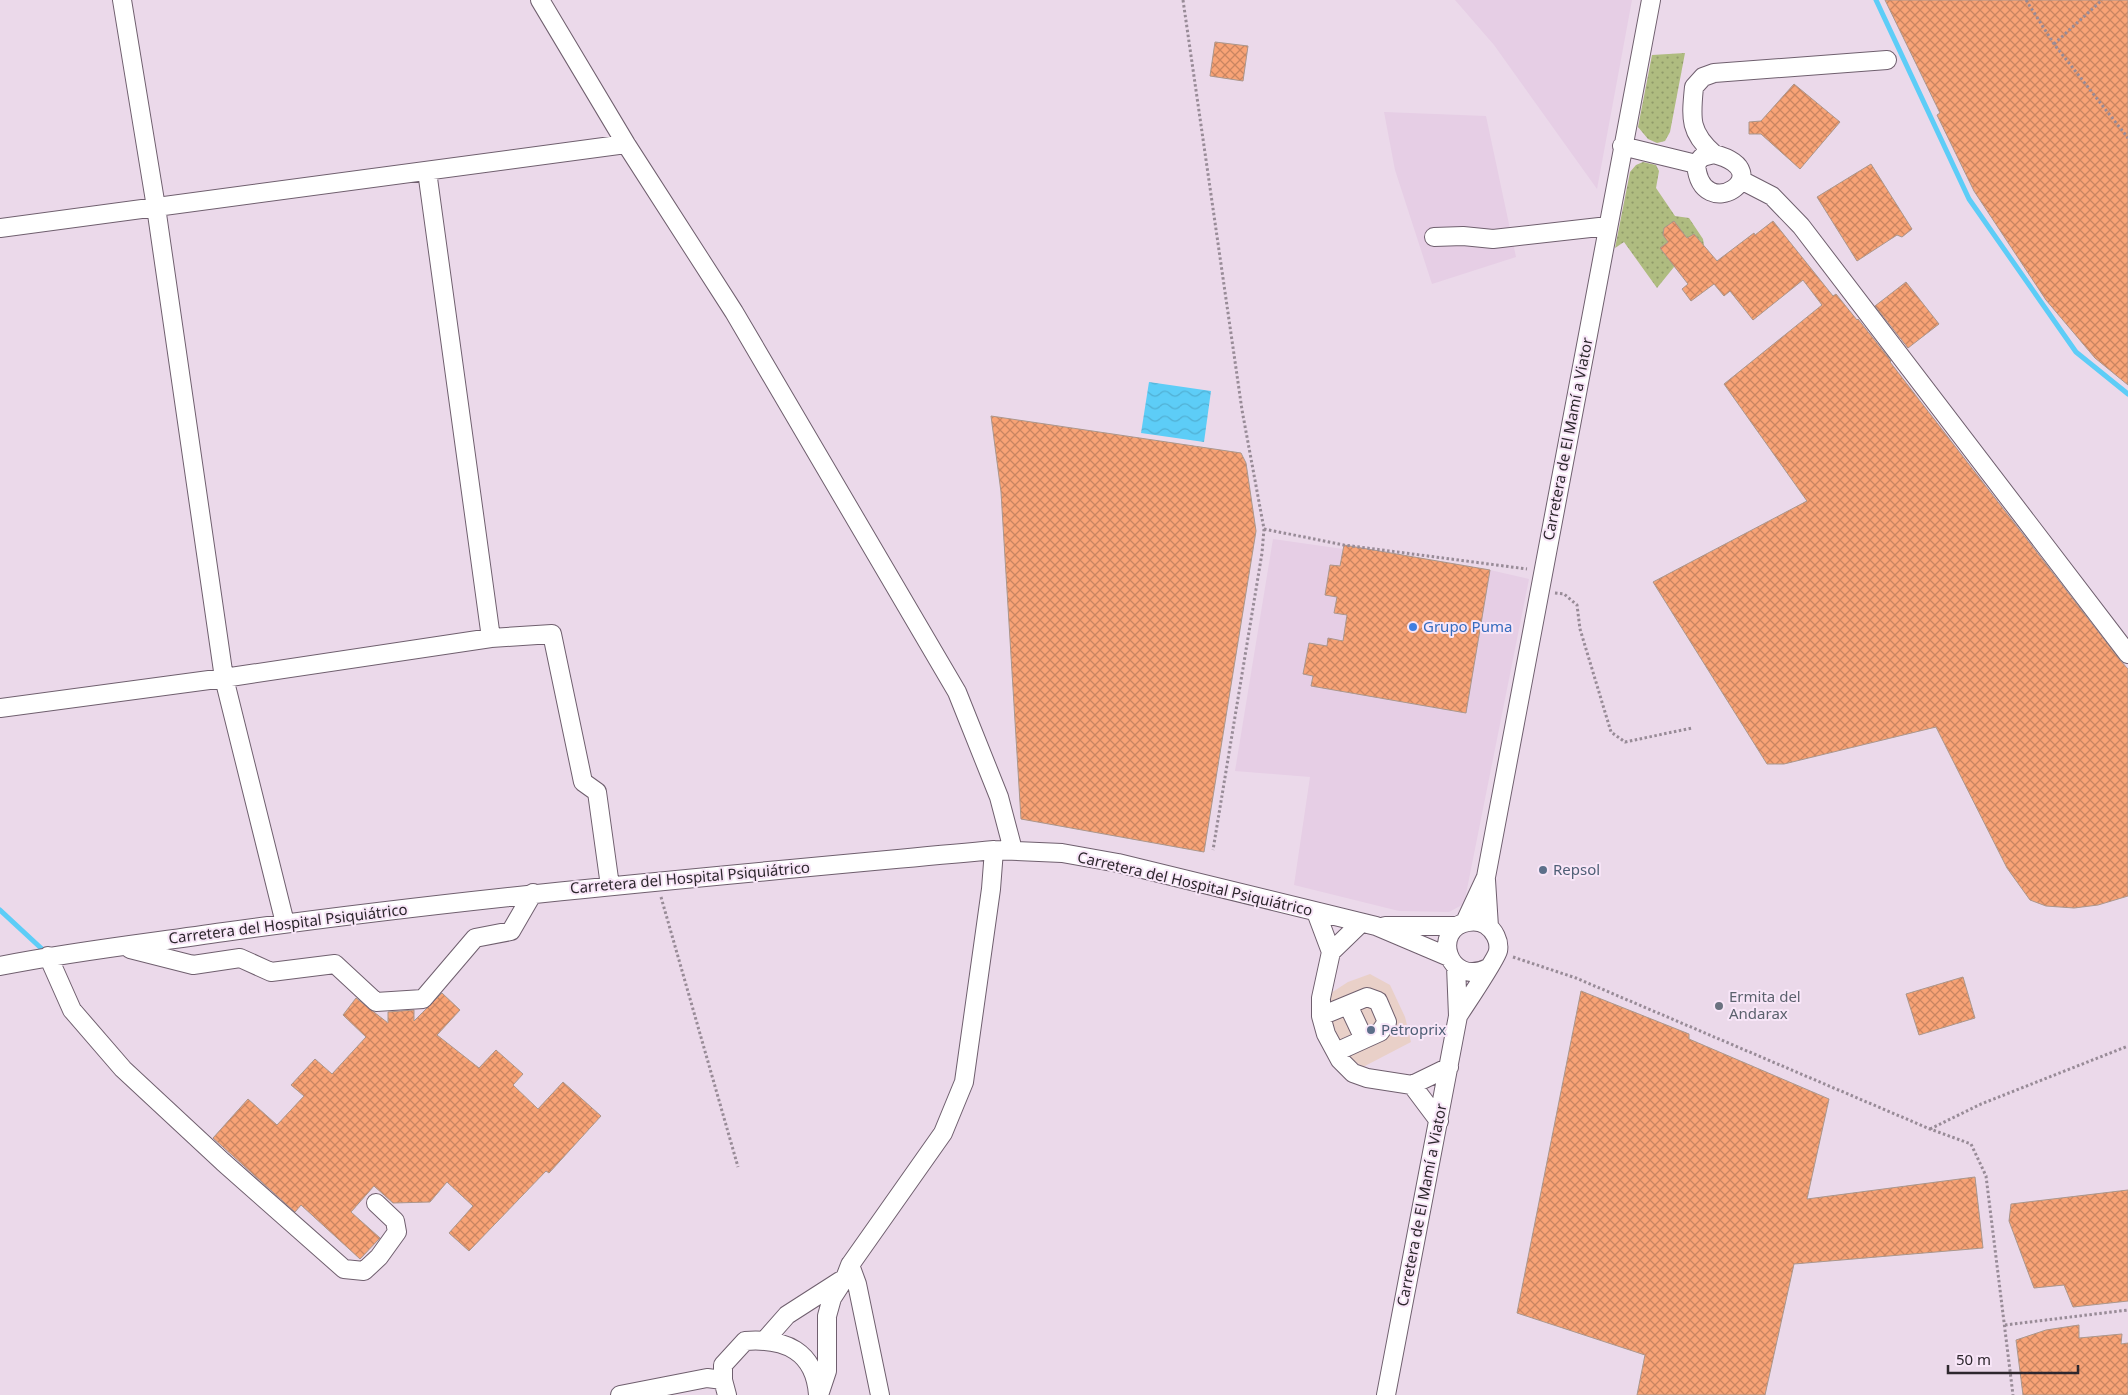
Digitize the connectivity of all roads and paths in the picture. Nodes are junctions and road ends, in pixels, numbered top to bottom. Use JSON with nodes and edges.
{"nodes":[{"id":1,"x":122,"y":0,"type":"edge"},
{"id":2,"x":540,"y":0,"type":"edge"},
{"id":3,"x":1183,"y":0,"type":"edge"},
{"id":4,"x":1651,"y":0,"type":"edge"},
{"id":5,"x":2026,"y":0,"type":"edge"},
{"id":6,"x":2102,"y":0,"type":"edge"},
{"id":7,"x":2054,"y":44,"type":"junction"},
{"id":8,"x":1887,"y":60,"type":"dead end"},
{"id":9,"x":2128,"y":138,"type":"edge"},
{"id":10,"x":626,"y":144,"type":"junction"},
{"id":11,"x":1622,"y":146,"type":"junction"},
{"id":12,"x":1714,"y":154,"type":"junction"},
{"id":13,"x":1696,"y":164,"type":"junction"},
{"id":14,"x":427,"y":171,"type":"junction"},
{"id":15,"x":1741,"y":180,"type":"junction"},
{"id":16,"x":156,"y":207,"type":"junction"},
{"id":17,"x":1608,"y":226,"type":"junction"},
{"id":18,"x":0,"y":228,"type":"edge"},
{"id":19,"x":1434,"y":238,"type":"dead end"},
{"id":20,"x":1264,"y":529,"type":"junction"},
{"id":21,"x":1544,"y":572,"type":"junction"},
{"id":22,"x":1540,"y":591,"type":"junction"},
{"id":23,"x":491,"y":638,"type":"junction"},
{"id":24,"x":2128,"y":654,"type":"edge"},
{"id":25,"x":224,"y":678,"type":"junction"},
{"id":26,"x":0,"y":708,"type":"edge"},
{"id":27,"x":1692,"y":728,"type":"dead end"},
{"id":28,"x":994,"y":850,"type":"junction"},
{"id":29,"x":1013,"y":850,"type":"junction"},
{"id":30,"x":1212,"y":850,"type":"dead end"},
{"id":31,"x":1486,"y":877,"type":"junction"},
{"id":32,"x":657,"y":882,"type":"junction"},
{"id":33,"x":610,"y":886,"type":"junction"},
{"id":34,"x":533,"y":893,"type":"junction"},
{"id":35,"x":1316,"y":912,"type":"junction"},
{"id":36,"x":285,"y":923,"type":"junction"},
{"id":37,"x":1461,"y":924,"type":"junction"},
{"id":38,"x":1369,"y":925,"type":"junction"},
{"id":39,"x":1489,"y":927,"type":"junction"},
{"id":40,"x":122,"y":946,"type":"junction"},
{"id":41,"x":1498,"y":951,"type":"junction"},
{"id":42,"x":1331,"y":952,"type":"junction"},
{"id":43,"x":48,"y":956,"type":"junction"},
{"id":44,"x":1452,"y":962,"type":"junction"},
{"id":45,"x":0,"y":966,"type":"edge"},
{"id":46,"x":1488,"y":968,"type":"junction"},
{"id":47,"x":1348,"y":1005,"type":"junction"},
{"id":48,"x":1321,"y":1016,"type":"junction"},
{"id":49,"x":1458,"y":1016,"type":"junction"},
{"id":50,"x":1364,"y":1039,"type":"junction"},
{"id":51,"x":2128,"y":1046,"type":"edge"},
{"id":52,"x":1336,"y":1052,"type":"junction"},
{"id":53,"x":1449,"y":1067,"type":"junction"},
{"id":54,"x":1412,"y":1085,"type":"junction"},
{"id":55,"x":1439,"y":1121,"type":"junction"},
{"id":56,"x":1930,"y":1129,"type":"junction"},
{"id":57,"x":738,"y":1166,"type":"dead end"},
{"id":58,"x":376,"y":1204,"type":"dead end"},
{"id":59,"x":847,"y":1271,"type":"junction"},
{"id":60,"x":2128,"y":1310,"type":"edge"},
{"id":61,"x":2004,"y":1325,"type":"junction"},
{"id":62,"x":765,"y":1340,"type":"junction"},
{"id":63,"x":725,"y":1388,"type":"edge"},
{"id":64,"x":626,"y":1394,"type":"edge"},
{"id":65,"x":818,"y":1395,"type":"edge"},
{"id":66,"x":880,"y":1395,"type":"edge"},
{"id":67,"x":1386,"y":1395,"type":"edge"},
{"id":68,"x":2013,"y":1395,"type":"edge"}],
"edges":[{"from":1,"to":16,"type":"street"},
{"from":2,"to":10,"type":"street"},
{"from":3,"to":20,"type":"path"},
{"from":4,"to":11,"type":"street","name":"Carretera de El Mamí a Viator"},
{"from":5,"to":7,"type":"path"},
{"from":6,"to":7,"type":"path"},
{"from":7,"to":9,"type":"path"},
{"from":8,"to":12,"type":"street"},
{"from":10,"to":14,"type":"street"},
{"from":10,"to":29,"type":"street"},
{"from":11,"to":13,"type":"street"},
{"from":11,"to":17,"type":"street","name":"Carretera de El Mamí a Viator"},
{"from":12,"to":13,"type":"street"},
{"from":12,"to":15,"type":"street"},
{"from":13,"to":15,"type":"street"},
{"from":14,"to":16,"type":"street"},
{"from":14,"to":23,"type":"street"},
{"from":15,"to":24,"type":"street"},
{"from":16,"to":18,"type":"street"},
{"from":16,"to":25,"type":"street"},
{"from":17,"to":19,"type":"street"},
{"from":17,"to":21,"type":"street","name":"Carretera de El Mamí a Viator"},
{"from":20,"to":21,"type":"path"},
{"from":20,"to":30,"type":"path"},
{"from":21,"to":22,"type":"street","name":"Carretera de El Mamí a Viator"},
{"from":22,"to":27,"type":"path"},
{"from":22,"to":31,"type":"street","name":"Carretera de El Mamí a Viator"},
{"from":23,"to":25,"type":"street"},
{"from":23,"to":33,"type":"street"},
{"from":25,"to":26,"type":"street"},
{"from":25,"to":36,"type":"street"},
{"from":28,"to":29,"type":"street","name":"Carretera del Hospital Psiquiátrico"},
{"from":28,"to":32,"type":"street","name":"Carretera del Hospital Psiquiátrico"},
{"from":28,"to":59,"type":"street"},
{"from":29,"to":35,"type":"street","name":"Carretera del Hospital Psiquiátrico"},
{"from":31,"to":37,"type":"street"},
{"from":31,"to":39,"type":"street"},
{"from":32,"to":33,"type":"street","name":"Carretera del Hospital Psiquiátrico"},
{"from":32,"to":57,"type":"path"},
{"from":33,"to":34,"type":"street","name":"Carretera del Hospital Psiquiátrico"},
{"from":34,"to":36,"type":"street","name":"Carretera del Hospital Psiquiátrico"},
{"from":34,"to":40,"type":"street"},
{"from":35,"to":38,"type":"street","name":"Carretera del Hospital Psiquiátrico"},
{"from":35,"to":42,"type":"street"},
{"from":36,"to":40,"type":"street","name":"Carretera del Hospital Psiquiátrico"},
{"from":37,"to":38,"type":"street"},
{"from":37,"to":39,"type":"street"},
{"from":37,"to":44,"type":"street"},
{"from":38,"to":42,"type":"street"},
{"from":38,"to":44,"type":"street"},
{"from":39,"to":41,"type":"street"},
{"from":40,"to":43,"type":"street","name":"Carretera del Hospital Psiquiátrico"},
{"from":41,"to":46,"type":"street"},
{"from":41,"to":56,"type":"path"},
{"from":42,"to":48,"type":"street"},
{"from":43,"to":45,"type":"street","name":"Carretera del Hospital Psiquiátrico"},
{"from":43,"to":58,"type":"street"},
{"from":44,"to":46,"type":"street"},
{"from":44,"to":49,"type":"street"},
{"from":46,"to":49,"type":"street"},
{"from":47,"to":48,"type":"street"},
{"from":47,"to":50,"type":"street"},
{"from":47,"to":50,"type":"street"},
{"from":48,"to":52,"type":"street"},
{"from":49,"to":53,"type":"street","name":"Carretera de El Mamí a Viator"},
{"from":50,"to":52,"type":"street"},
{"from":51,"to":56,"type":"path"},
{"from":52,"to":54,"type":"street"},
{"from":53,"to":54,"type":"street"},
{"from":53,"to":55,"type":"street","name":"Carretera de El Mamí a Viator"},
{"from":54,"to":55,"type":"street"},
{"from":55,"to":67,"type":"street","name":"Carretera de El Mamí a Viator"},
{"from":56,"to":61,"type":"path"},
{"from":59,"to":62,"type":"street"},
{"from":59,"to":65,"type":"street"},
{"from":59,"to":66,"type":"street"},
{"from":60,"to":61,"type":"path"},
{"from":61,"to":68,"type":"path"},
{"from":62,"to":63,"type":"street"},
{"from":62,"to":65,"type":"street"},
{"from":63,"to":64,"type":"street"}]}
